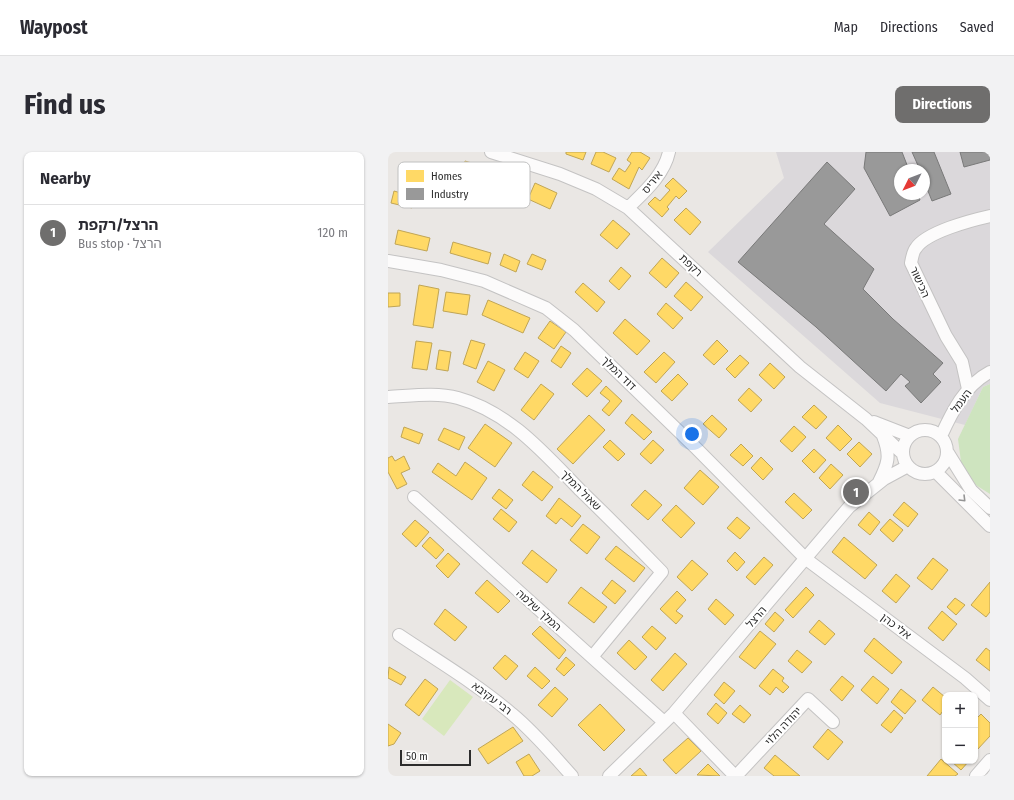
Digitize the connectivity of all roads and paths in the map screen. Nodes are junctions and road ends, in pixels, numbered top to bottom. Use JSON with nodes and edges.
{"nodes":[{"id":1,"x":491,"y":152,"type":"edge"},
{"id":2,"x":669,"y":152,"type":"edge"},
{"id":3,"x":522,"y":162,"type":"edge"},
{"id":4,"x":530,"y":164,"type":"edge"},
{"id":5,"x":628,"y":208,"type":"junction"},
{"id":6,"x":990,"y":216,"type":"edge"},
{"id":7,"x":388,"y":261,"type":"edge"},
{"id":8,"x":990,"y":372,"type":"edge"},
{"id":9,"x":968,"y":389,"type":"junction"},
{"id":10,"x":388,"y":397,"type":"edge"},
{"id":11,"x":866,"y":419,"type":"junction"},
{"id":12,"x":882,"y":433,"type":"junction"},
{"id":13,"x":910,"y":436,"type":"junction"},
{"id":14,"x":941,"y":436,"type":"junction"},
{"id":15,"x":948,"y":453,"type":"junction"},
{"id":16,"x":903,"y":454,"type":"junction"},
{"id":17,"x":908,"y":466,"type":"junction"},
{"id":18,"x":936,"y":472,"type":"junction"},
{"id":19,"x":878,"y":483,"type":"junction"},
{"id":20,"x":414,"y":497,"type":"dead end"},
{"id":21,"x":990,"y":508,"type":"edge"},
{"id":22,"x":990,"y":526,"type":"edge"},
{"id":23,"x":806,"y":559,"type":"junction"},
{"id":24,"x":399,"y":635,"type":"dead end"},
{"id":25,"x":592,"y":657,"type":"junction"},
{"id":26,"x":988,"y":697,"type":"edge"},
{"id":27,"x":674,"y":713,"type":"junction"},
{"id":28,"x":664,"y":722,"type":"junction"},
{"id":29,"x":833,"y":722,"type":"dead end"},
{"id":30,"x":990,"y":760,"type":"edge"},
{"id":31,"x":572,"y":776,"type":"edge"},
{"id":32,"x":609,"y":776,"type":"edge"},
{"id":33,"x":736,"y":776,"type":"edge"},
{"id":34,"x":976,"y":776,"type":"edge"}],
"edges":[{"from":1,"to":3,"type":"street","name":"רקפת"},
{"from":2,"to":5,"type":"street","name":"איריס"},
{"from":4,"to":5,"type":"street","name":"רקפת"},
{"from":5,"to":11,"type":"street","name":"רקפת"},
{"from":6,"to":9,"type":"street","name":"הכישור"},
{"from":7,"to":23,"type":"street","name":"דוד המלך"},
{"from":8,"to":9,"type":"street","name":"העמל"},
{"from":9,"to":14,"type":"street","name":"העמל"},
{"from":10,"to":25,"type":"street","name":"שאול המלך"},
{"from":11,"to":12,"type":"street","name":"רקפת"},
{"from":11,"to":13,"type":"street","name":"רקפת"},
{"from":12,"to":16,"type":"street","name":"רקפת"},
{"from":12,"to":19,"type":"street"},
{"from":13,"to":14,"type":"street"},
{"from":13,"to":16,"type":"street"},
{"from":14,"to":15,"type":"street"},
{"from":15,"to":18,"type":"street"},
{"from":15,"to":21,"type":"street"},
{"from":16,"to":17,"type":"street"},
{"from":17,"to":18,"type":"street"},
{"from":17,"to":19,"type":"street","name":"הרצל"},
{"from":18,"to":22,"type":"street","one_way":true},
{"from":19,"to":23,"type":"street","name":"הרצל"},
{"from":20,"to":25,"type":"street","name":"המלך שלמה"},
{"from":23,"to":26,"type":"street","name":"אלי כהן"},
{"from":23,"to":27,"type":"street","name":"הרצל"},
{"from":24,"to":31,"type":"street","name":"רבי עקיבא"},
{"from":25,"to":28,"type":"street","name":"המלך שלמה"},
{"from":27,"to":28,"type":"street","name":"הרצל"},
{"from":27,"to":33,"type":"street"},
{"from":28,"to":32,"type":"street","name":"הרצל"},
{"from":29,"to":33,"type":"street","name":"יהודה הלוי"},
{"from":30,"to":34,"type":"street"}]}
